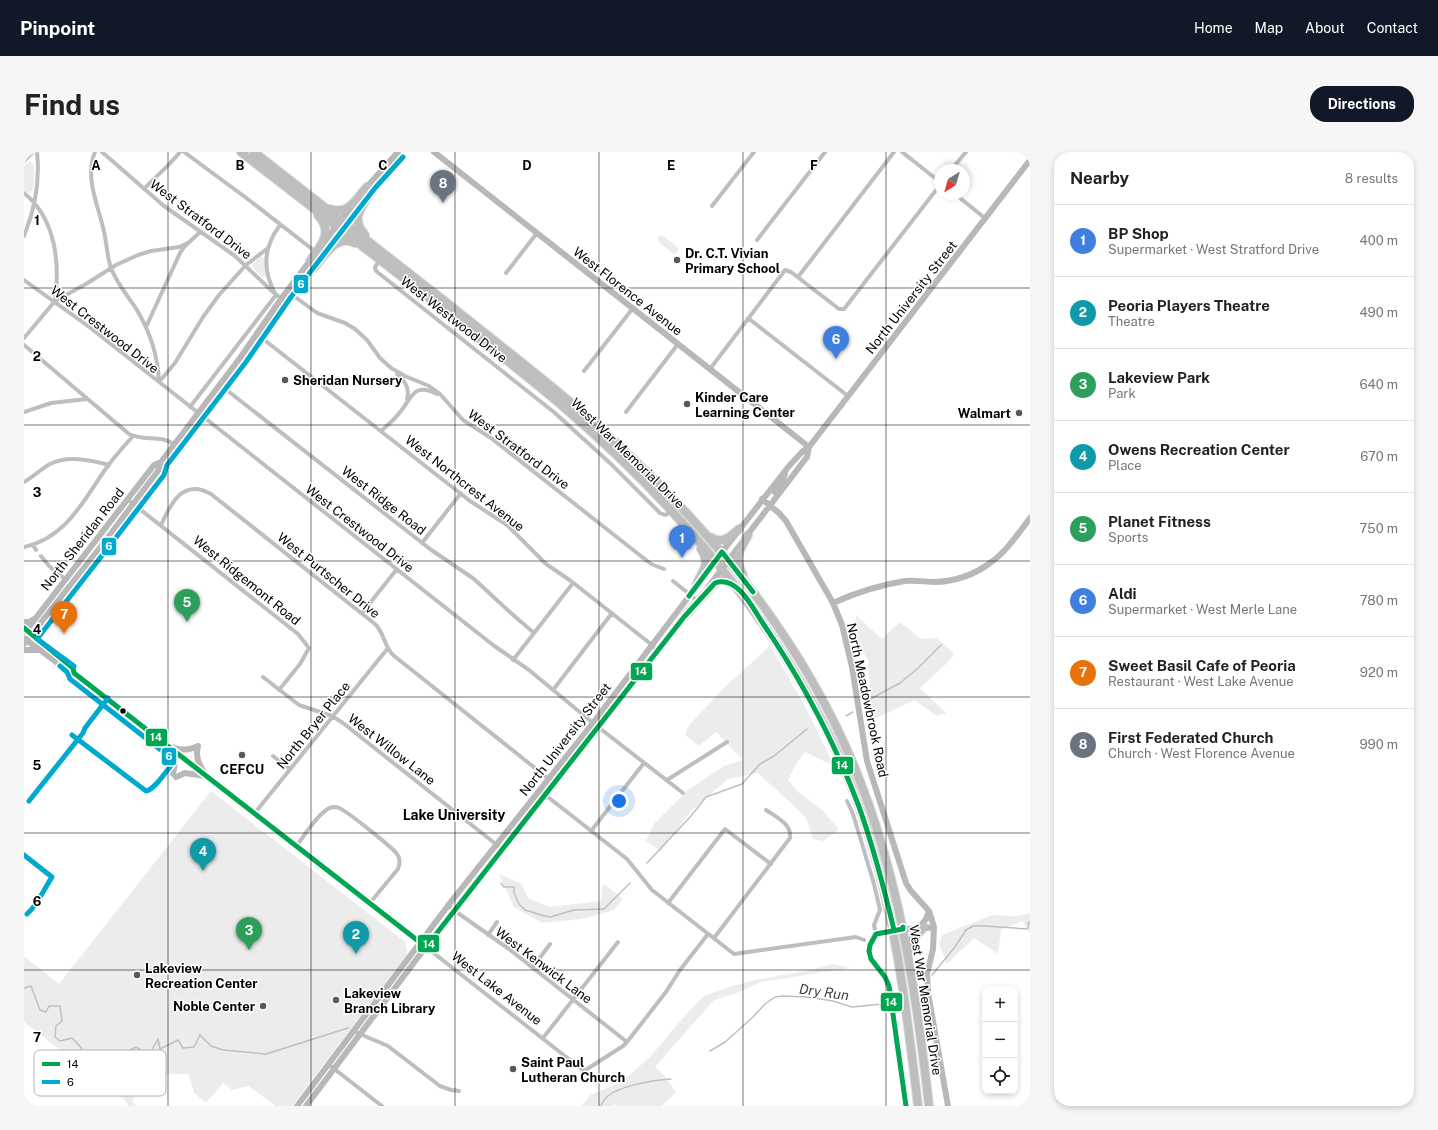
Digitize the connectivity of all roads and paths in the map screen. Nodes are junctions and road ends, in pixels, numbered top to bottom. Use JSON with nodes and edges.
{"nodes":[{"id":1,"x":33,"y":152,"type":"edge"},
{"id":2,"x":37,"y":152,"type":"edge"},
{"id":3,"x":95,"y":152,"type":"edge"},
{"id":4,"x":102,"y":152,"type":"edge"},
{"id":5,"x":180,"y":152,"type":"edge"},
{"id":6,"x":184,"y":152,"type":"edge"},
{"id":7,"x":241,"y":152,"type":"edge"},
{"id":8,"x":254,"y":152,"type":"edge"},
{"id":9,"x":399,"y":152,"type":"edge"},
{"id":10,"x":434,"y":152,"type":"edge"},
{"id":11,"x":754,"y":152,"type":"edge"},
{"id":12,"x":825,"y":152,"type":"edge"},
{"id":13,"x":894,"y":152,"type":"edge"},
{"id":14,"x":902,"y":152,"type":"edge"},
{"id":15,"x":966,"y":152,"type":"edge"},
{"id":16,"x":24,"y":160,"type":"edge"},
{"id":17,"x":1030,"y":160,"type":"edge"},
{"id":18,"x":957,"y":164,"type":"edge"},
{"id":19,"x":934,"y":178,"type":"edge"},
{"id":20,"x":144,"y":190,"type":"junction"},
{"id":21,"x":369,"y":191,"type":"junction"},
{"id":22,"x":934,"y":191,"type":"edge"},
{"id":23,"x":24,"y":192,"type":"edge"},
{"id":24,"x":294,"y":193,"type":"junction"},
{"id":25,"x":311,"y":197,"type":"junction"},
{"id":26,"x":962,"y":200,"type":"edge"},
{"id":27,"x":34,"y":203,"type":"junction"},
{"id":28,"x":712,"y":206,"type":"dead end"},
{"id":29,"x":986,"y":219,"type":"junction"},
{"id":30,"x":280,"y":225,"type":"junction"},
{"id":31,"x":342,"y":225,"type":"junction"},
{"id":32,"x":200,"y":232,"type":"junction"},
{"id":33,"x":536,"y":233,"type":"junction"},
{"id":34,"x":24,"y":236,"type":"edge"},
{"id":35,"x":757,"y":240,"type":"dead end"},
{"id":36,"x":188,"y":243,"type":"junction"},
{"id":37,"x":268,"y":248,"type":"junction"},
{"id":38,"x":312,"y":249,"type":"dead end"},
{"id":39,"x":380,"y":260,"type":"junction"},
{"id":40,"x":395,"y":262,"type":"junction"},
{"id":41,"x":246,"y":265,"type":"junction"},
{"id":42,"x":312,"y":265,"type":"junction"},
{"id":43,"x":111,"y":268,"type":"junction"},
{"id":44,"x":506,"y":273,"type":"dead end"},
{"id":45,"x":798,"y":277,"type":"junction"},
{"id":46,"x":24,"y":280,"type":"edge"},
{"id":47,"x":287,"y":291,"type":"junction"},
{"id":48,"x":293,"y":296,"type":"junction"},
{"id":49,"x":279,"y":297,"type":"junction"},
{"id":50,"x":54,"y":301,"type":"junction"},
{"id":51,"x":287,"y":303,"type":"junction"},
{"id":52,"x":633,"y":308,"type":"junction"},
{"id":53,"x":748,"y":318,"type":"junction"},
{"id":54,"x":146,"y":327,"type":"junction"},
{"id":55,"x":258,"y":335,"type":"junction"},
{"id":56,"x":24,"y":338,"type":"edge"},
{"id":57,"x":678,"y":344,"type":"junction"},
{"id":58,"x":24,"y":345,"type":"edge"},
{"id":59,"x":389,"y":367,"type":"junction"},
{"id":60,"x":710,"y":369,"type":"junction"},
{"id":61,"x":584,"y":371,"type":"dead end"},
{"id":62,"x":538,"y":380,"type":"junction"},
{"id":63,"x":158,"y":382,"type":"junction"},
{"id":64,"x":219,"y":384,"type":"junction"},
{"id":65,"x":529,"y":392,"type":"junction"},
{"id":66,"x":848,"y":396,"type":"junction"},
{"id":67,"x":87,"y":399,"type":"junction"},
{"id":68,"x":445,"y":400,"type":"junction"},
{"id":69,"x":406,"y":403,"type":"junction"},
{"id":70,"x":190,"y":407,"type":"junction"},
{"id":71,"x":24,"y":412,"type":"edge"},
{"id":72,"x":626,"y":412,"type":"dead end"},
{"id":73,"x":197,"y":413,"type":"junction"},
{"id":74,"x":381,"y":431,"type":"junction"},
{"id":75,"x":133,"y":436,"type":"junction"},
{"id":76,"x":174,"y":444,"type":"junction"},
{"id":77,"x":809,"y":447,"type":"junction"},
{"id":78,"x":161,"y":462,"type":"junction"},
{"id":79,"x":108,"y":465,"type":"junction"},
{"id":80,"x":786,"y":468,"type":"junction"},
{"id":81,"x":24,"y":482,"type":"edge"},
{"id":82,"x":461,"y":493,"type":"junction"},
{"id":83,"x":127,"y":499,"type":"junction"},
{"id":84,"x":762,"y":500,"type":"junction"},
{"id":85,"x":134,"y":504,"type":"junction"},
{"id":86,"x":770,"y":506,"type":"junction"},
{"id":87,"x":671,"y":512,"type":"junction"},
{"id":88,"x":116,"y":513,"type":"junction"},
{"id":89,"x":1030,"y":518,"type":"edge"},
{"id":90,"x":161,"y":525,"type":"junction"},
{"id":91,"x":739,"y":529,"type":"junction"},
{"id":92,"x":703,"y":530,"type":"junction"},
{"id":93,"x":748,"y":535,"type":"junction"},
{"id":94,"x":106,"y":540,"type":"junction"},
{"id":95,"x":422,"y":543,"type":"junction"},
{"id":96,"x":33,"y":545,"type":"junction"},
{"id":97,"x":24,"y":547,"type":"edge"},
{"id":98,"x":36,"y":550,"type":"dead end"},
{"id":99,"x":722,"y":552,"type":"junction"},
{"id":100,"x":41,"y":556,"type":"dead end"},
{"id":101,"x":81,"y":558,"type":"junction"},
{"id":102,"x":715,"y":560,"type":"junction"},
{"id":103,"x":728,"y":560,"type":"junction"},
{"id":104,"x":722,"y":568,"type":"junction"},
{"id":105,"x":397,"y":569,"type":"junction"},
{"id":106,"x":664,"y":569,"type":"dead end"},
{"id":107,"x":65,"y":579,"type":"junction"},
{"id":108,"x":673,"y":581,"type":"dead end"},
{"id":109,"x":573,"y":583,"type":"junction"},
{"id":110,"x":696,"y":586,"type":"junction"},
{"id":111,"x":738,"y":588,"type":"junction"},
{"id":112,"x":690,"y":595,"type":"junction"},
{"id":113,"x":60,"y":598,"type":"junction"},
{"id":114,"x":697,"y":601,"type":"junction"},
{"id":115,"x":833,"y":603,"type":"junction"},
{"id":116,"x":768,"y":611,"type":"junction"},
{"id":117,"x":362,"y":613,"type":"junction"},
{"id":118,"x":612,"y":614,"type":"junction"},
{"id":119,"x":684,"y":617,"type":"joint"},
{"id":120,"x":35,"y":618,"type":"junction"},
{"id":121,"x":24,"y":622,"type":"edge"},
{"id":122,"x":41,"y":622,"type":"junction"},
{"id":123,"x":25,"y":630,"type":"edge"},
{"id":124,"x":534,"y":633,"type":"junction"},
{"id":125,"x":32,"y":634,"type":"junction"},
{"id":126,"x":25,"y":641,"type":"edge"},
{"id":127,"x":42,"y":642,"type":"junction"},
{"id":128,"x":652,"y":645,"type":"junction"},
{"id":129,"x":388,"y":648,"type":"junction"},
{"id":130,"x":24,"y":650,"type":"edge"},
{"id":131,"x":40,"y":650,"type":"junction"},
{"id":132,"x":657,"y":651,"type":"junction"},
{"id":133,"x":513,"y":660,"type":"junction"},
{"id":134,"x":74,"y":672,"type":"junction"},
{"id":135,"x":263,"y":677,"type":"dead end"},
{"id":136,"x":279,"y":690,"type":"junction"},
{"id":137,"x":553,"y":690,"type":"junction"},
{"id":138,"x":332,"y":716,"type":"junction"},
{"id":139,"x":595,"y":725,"type":"junction"},
{"id":140,"x":728,"y":742,"type":"dead end"},
{"id":141,"x":167,"y":745,"type":"junction"},
{"id":142,"x":273,"y":756,"type":"dead end"},
{"id":143,"x":644,"y":763,"type":"junction"},
{"id":144,"x":290,"y":769,"type":"junction"},
{"id":145,"x":207,"y":777,"type":"junction"},
{"id":146,"x":548,"y":778,"type":"junction"},
{"id":147,"x":667,"y":780,"type":"junction"},
{"id":148,"x":554,"y":783,"type":"junction"},
{"id":149,"x":539,"y":790,"type":"junction"},
{"id":150,"x":683,"y":793,"type":"dead end"},
{"id":151,"x":546,"y":795,"type":"junction"},
{"id":152,"x":847,"y":801,"type":"dead end"},
{"id":153,"x":766,"y":810,"type":"dead end"},
{"id":154,"x":254,"y":814,"type":"junction"},
{"id":155,"x":591,"y":831,"type":"junction"},
{"id":156,"x":496,"y":844,"type":"junction"},
{"id":157,"x":296,"y":847,"type":"junction"},
{"id":158,"x":502,"y":849,"type":"junction"},
{"id":159,"x":771,"y":864,"type":"junction"},
{"id":160,"x":668,"y":903,"type":"junction"},
{"id":161,"x":369,"y":904,"type":"junction"},
{"id":162,"x":448,"y":906,"type":"junction"},
{"id":163,"x":454,"y":910,"type":"junction"},
{"id":164,"x":929,"y":911,"type":"junction"},
{"id":165,"x":497,"y":922,"type":"dead end"},
{"id":166,"x":922,"y":927,"type":"junction"},
{"id":167,"x":934,"y":927,"type":"junction"},
{"id":168,"x":903,"y":929,"type":"junction"},
{"id":169,"x":894,"y":930,"type":"junction"},
{"id":170,"x":708,"y":934,"type":"junction"},
{"id":171,"x":876,"y":934,"type":"junction"},
{"id":172,"x":488,"y":935,"type":"junction"},
{"id":173,"x":714,"y":938,"type":"junction"},
{"id":174,"x":864,"y":940,"type":"dead end"},
{"id":175,"x":420,"y":942,"type":"junction"},
{"id":176,"x":618,"y":942,"type":"dead end"},
{"id":177,"x":550,"y":944,"type":"dead end"},
{"id":178,"x":426,"y":947,"type":"junction"},
{"id":179,"x":908,"y":953,"type":"junction"},
{"id":180,"x":533,"y":967,"type":"junction"},
{"id":181,"x":573,"y":998,"type":"junction"},
{"id":182,"x":352,"y":1031,"type":"junction"},
{"id":183,"x":360,"y":1034,"type":"junction"},
{"id":184,"x":543,"y":1038,"type":"junction"},
{"id":185,"x":627,"y":1042,"type":"junction"},
{"id":186,"x":328,"y":1064,"type":"junction"},
{"id":187,"x":334,"y":1068,"type":"junction"},
{"id":188,"x":459,"y":1091,"type":"dead end"},
{"id":189,"x":297,"y":1106,"type":"edge"},
{"id":190,"x":306,"y":1106,"type":"edge"},
{"id":191,"x":382,"y":1106,"type":"edge"},
{"id":192,"x":906,"y":1106,"type":"edge"},
{"id":193,"x":918,"y":1106,"type":"edge"},
{"id":194,"x":928,"y":1106,"type":"edge"},
{"id":195,"x":948,"y":1106,"type":"edge"}],
"edges":[{"from":1,"to":16,"type":"street"},
{"from":2,"to":27,"type":"street"},
{"from":3,"to":43,"type":"street"},
{"from":4,"to":20,"type":"street","name":"West Stratford Drive"},
{"from":5,"to":20,"type":"street"},
{"from":6,"to":30,"type":"street"},
{"from":7,"to":24,"type":"highway","name":"West War Memorial Drive"},
{"from":8,"to":25,"type":"highway","name":"West War Memorial Drive"},
{"from":9,"to":21,"type":"main road","name":"North Sheridan Road"},
{"from":10,"to":33,"type":"main road","name":"West Florence Avenue"},
{"from":11,"to":28,"type":"street"},
{"from":12,"to":35,"type":"street"},
{"from":13,"to":45,"type":"street"},
{"from":14,"to":19,"type":"street"},
{"from":15,"to":18,"type":"street"},
{"from":17,"to":29,"type":"main road","name":"North University Street"},
{"from":20,"to":32,"type":"street","name":"West Stratford Drive"},
{"from":21,"to":25,"type":"highway"},
{"from":21,"to":31,"type":"main road","name":"North Sheridan Road"},
{"from":21,"to":40,"type":"highway"},
{"from":22,"to":45,"type":"street"},
{"from":23,"to":27,"type":"street"},
{"from":24,"to":31,"type":"highway","name":"West War Memorial Drive"},
{"from":24,"to":42,"type":"highway"},
{"from":25,"to":31,"type":"highway","name":"West War Memorial Drive"},
{"from":26,"to":29,"type":"street"},
{"from":27,"to":34,"type":"street"},
{"from":27,"to":50,"type":"street"},
{"from":29,"to":66,"type":"main road","name":"North University Street"},
{"from":30,"to":37,"type":"street"},
{"from":30,"to":38,"type":"street"},
{"from":31,"to":39,"type":"highway","name":"West War Memorial Drive"},
{"from":31,"to":40,"type":"highway","name":"West War Memorial Drive"},
{"from":31,"to":42,"type":"main road","name":"North Sheridan Road"},
{"from":32,"to":36,"type":"street"},
{"from":32,"to":41,"type":"street","name":"West Stratford Drive"},
{"from":33,"to":44,"type":"street"},
{"from":33,"to":52,"type":"main road","name":"West Florence Avenue"},
{"from":36,"to":43,"type":"street"},
{"from":36,"to":54,"type":"street"},
{"from":37,"to":41,"type":"street"},
{"from":37,"to":49,"type":"street"},
{"from":39,"to":42,"type":"highway"},
{"from":39,"to":62,"type":"highway","name":"West War Memorial Drive"},
{"from":39,"to":65,"type":"street","name":"West Westwood Drive"},
{"from":40,"to":62,"type":"highway","name":"West War Memorial Drive"},
{"from":41,"to":49,"type":"street","name":"West Stratford Drive"},
{"from":41,"to":63,"type":"street"},
{"from":42,"to":47,"type":"main road","name":"North Sheridan Road"},
{"from":42,"to":48,"type":"main road","name":"North Sheridan Road"},
{"from":43,"to":50,"type":"street"},
{"from":43,"to":54,"type":"street"},
{"from":45,"to":53,"type":"street"},
{"from":46,"to":50,"type":"street","name":"West Crestwood Drive"},
{"from":47,"to":48,"type":"street","name":"West Stratford Drive"},
{"from":47,"to":49,"type":"main road","name":"North Sheridan Road"},
{"from":48,"to":51,"type":"main road","name":"North Sheridan Road"},
{"from":48,"to":59,"type":"street","name":"West Stratford Drive"},
{"from":49,"to":51,"type":"street","name":"West Stratford Drive"},
{"from":49,"to":55,"type":"main road","name":"North Sheridan Road"},
{"from":49,"to":70,"type":"street"},
{"from":50,"to":56,"type":"street"},
{"from":50,"to":63,"type":"street","name":"West Crestwood Drive"},
{"from":51,"to":55,"type":"main road","name":"North Sheridan Road"},
{"from":52,"to":57,"type":"main road","name":"West Florence Avenue"},
{"from":52,"to":61,"type":"street"},
{"from":53,"to":60,"type":"street"},
{"from":53,"to":66,"type":"street"},
{"from":54,"to":63,"type":"street"},
{"from":55,"to":64,"type":"main road","name":"North Sheridan Road"},
{"from":55,"to":74,"type":"street","name":"West Northcrest Avenue"},
{"from":57,"to":60,"type":"main road","name":"West Florence Avenue"},
{"from":57,"to":72,"type":"street"},
{"from":58,"to":67,"type":"street"},
{"from":59,"to":68,"type":"street","name":"West Stratford Drive"},
{"from":59,"to":69,"type":"street"},
{"from":60,"to":77,"type":"main road","name":"West Florence Avenue"},
{"from":62,"to":65,"type":"street"},
{"from":62,"to":87,"type":"highway","name":"West War Memorial Drive"},
{"from":62,"to":92,"type":"highway","name":"West War Memorial Drive"},
{"from":63,"to":70,"type":"street","name":"West Crestwood Drive"},
{"from":64,"to":73,"type":"main road","name":"North Sheridan Road"},
{"from":64,"to":95,"type":"street","name":"West Ridge Road"},
{"from":65,"to":87,"type":"street","name":"West Westwood Drive"},
{"from":66,"to":77,"type":"main road","name":"North University Street"},
{"from":67,"to":71,"type":"street"},
{"from":67,"to":75,"type":"street"},
{"from":68,"to":69,"type":"street"},
{"from":68,"to":106,"type":"street","name":"West Stratford Drive"},
{"from":69,"to":74,"type":"street"},
{"from":70,"to":73,"type":"street","name":"West Crestwood Drive"},
{"from":73,"to":76,"type":"main road","name":"North Sheridan Road"},
{"from":73,"to":105,"type":"street","name":"West Crestwood Drive"},
{"from":74,"to":82,"type":"street","name":"West Northcrest Avenue"},
{"from":75,"to":76,"type":"street"},
{"from":75,"to":79,"type":"street"},
{"from":76,"to":78,"type":"main road","name":"North Sheridan Road"},
{"from":77,"to":80,"type":"main road","name":"North University Street"},
{"from":77,"to":86,"type":"main road","name":"North University Street"},
{"from":78,"to":83,"type":"main road","name":"North Sheridan Road"},
{"from":78,"to":85,"type":"main road","name":"North Sheridan Road"},
{"from":79,"to":81,"type":"street"},
{"from":79,"to":96,"type":"street"},
{"from":80,"to":84,"type":"main road","name":"North University Street"},
{"from":80,"to":86,"type":"main road"},
{"from":82,"to":95,"type":"street"},
{"from":82,"to":109,"type":"street","name":"West Northcrest Avenue"},
{"from":83,"to":85,"type":"street","name":"West Ridgemont Road"},
{"from":83,"to":88,"type":"main road","name":"North Sheridan Road"},
{"from":84,"to":86,"type":"main road","name":"North Meadowbrook Road"},
{"from":84,"to":91,"type":"main road","name":"North University Street"},
{"from":85,"to":90,"type":"street","name":"West Ridgemont Road"},
{"from":85,"to":94,"type":"main road","name":"North Sheridan Road"},
{"from":86,"to":93,"type":"main road","name":"North University Street"},
{"from":86,"to":115,"type":"main road","name":"North Meadowbrook Road"},
{"from":87,"to":102,"type":"highway","name":"West War Memorial Drive"},
{"from":87,"to":110,"type":"highway"},
{"from":88,"to":94,"type":"main road"},
{"from":88,"to":101,"type":"main road","name":"North Sheridan Road"},
{"from":89,"to":115,"type":"main road"},
{"from":90,"to":117,"type":"street","name":"West Purtscher Drive"},
{"from":90,"to":136,"type":"street","name":"West Ridgemont Road"},
{"from":91,"to":92,"type":"highway"},
{"from":91,"to":99,"type":"main road","name":"North University Street"},
{"from":92,"to":99,"type":"highway","name":"West War Memorial Drive"},
{"from":93,"to":103,"type":"main road","name":"North University Street"},
{"from":93,"to":116,"type":"highway"},
{"from":94,"to":101,"type":"main road"},
{"from":94,"to":113,"type":"main road","name":"North Sheridan Road"},
{"from":95,"to":124,"type":"street","name":"West Ridge Road"},
{"from":96,"to":97,"type":"street"},
{"from":96,"to":98,"type":"street"},
{"from":99,"to":102,"type":"main road","name":"North University Street"},
{"from":99,"to":103,"type":"highway","name":"West War Memorial Drive"},
{"from":100,"to":107,"type":"street"},
{"from":101,"to":107,"type":"main road","name":"North Sheridan Road"},
{"from":102,"to":104,"type":"highway","name":"West War Memorial Drive"},
{"from":102,"to":110,"type":"main road","name":"North University Street"},
{"from":103,"to":104,"type":"main road","name":"North University Street"},
{"from":103,"to":116,"type":"highway","name":"West War Memorial Drive"},
{"from":104,"to":111,"type":"highway","name":"West War Memorial Drive"},
{"from":104,"to":114,"type":"main road","name":"North University Street"},
{"from":105,"to":117,"type":"street"},
{"from":105,"to":133,"type":"street","name":"West Crestwood Drive"},
{"from":107,"to":113,"type":"main road"},
{"from":107,"to":120,"type":"main road","name":"North Sheridan Road"},
{"from":108,"to":112,"type":"street"},
{"from":109,"to":118,"type":"street","name":"West Northcrest Avenue"},
{"from":109,"to":124,"type":"street"},
{"from":110,"to":112,"type":"main road","name":"North University Street"},
{"from":111,"to":114,"type":"highway"},
{"from":111,"to":169,"type":"highway","name":"West War Memorial Drive"},
{"from":112,"to":114,"type":"street"},
{"from":112,"to":128,"type":"main road","name":"North University Street"},
{"from":113,"to":122,"type":"main road","name":"North Sheridan Road"},
{"from":114,"to":119,"type":"highway"},
{"from":115,"to":164,"type":"main road","name":"North Meadowbrook Road"},
{"from":116,"to":168,"type":"highway","name":"West War Memorial Drive"},
{"from":117,"to":129,"type":"street","name":"West Purtscher Drive"},
{"from":118,"to":128,"type":"street","name":"West Northcrest Avenue"},
{"from":118,"to":137,"type":"street"},
{"from":119,"to":132,"type":"main road","name":"North University Street"},
{"from":120,"to":121,"type":"main road"},
{"from":120,"to":123,"type":"main road","name":"North Sheridan Road"},
{"from":122,"to":125,"type":"main road","name":"North Sheridan Road"},
{"from":122,"to":127,"type":"main road"},
{"from":123,"to":125,"type":"main road","name":"West Lake Avenue"},
{"from":124,"to":133,"type":"street"},
{"from":125,"to":126,"type":"main road","name":"North Sheridan Road"},
{"from":125,"to":127,"type":"main road","name":"West Lake Avenue"},
{"from":126,"to":131,"type":"main road","name":"West Lake Avenue"},
{"from":127,"to":134,"type":"main road","name":"West Lake Avenue"},
{"from":128,"to":132,"type":"street","name":"West Northcrest Avenue"},
{"from":128,"to":139,"type":"main road","name":"North University Street"},
{"from":129,"to":138,"type":"street","name":"North Bryer Place"},
{"from":129,"to":146,"type":"street","name":"West Purtscher Drive"},
{"from":130,"to":131,"type":"main road"},
{"from":131,"to":134,"type":"main road","name":"West Lake Avenue"},
{"from":132,"to":139,"type":"main road","name":"North University Street"},
{"from":133,"to":137,"type":"street","name":"West Crestwood Drive"},
{"from":134,"to":141,"type":"main road","name":"West Lake Avenue"},
{"from":135,"to":136,"type":"street","name":"West Willow Lane"},
{"from":136,"to":138,"type":"street","name":"West Willow Lane"},
{"from":137,"to":139,"type":"street","name":"West Crestwood Drive"},
{"from":138,"to":144,"type":"street","name":"North Bryer Place"},
{"from":138,"to":156,"type":"street","name":"West Willow Lane"},
{"from":139,"to":143,"type":"street","name":"West Crestwood Drive"},
{"from":139,"to":146,"type":"main road","name":"North University Street"},
{"from":139,"to":148,"type":"main road","name":"North University Street"},
{"from":140,"to":147,"type":"street"},
{"from":141,"to":145,"type":"main road","name":"West Lake Avenue"},
{"from":141,"to":145,"type":"main road"},
{"from":141,"to":145,"type":"main road"},
{"from":142,"to":144,"type":"street"},
{"from":143,"to":147,"type":"street","name":"West Crestwood Drive"},
{"from":143,"to":155,"type":"street"},
{"from":144,"to":154,"type":"street","name":"North Bryer Place"},
{"from":145,"to":154,"type":"main road","name":"West Lake Avenue"},
{"from":146,"to":148,"type":"street","name":"West Purtscher Drive"},
{"from":146,"to":149,"type":"main road","name":"North University Street"},
{"from":147,"to":150,"type":"street","name":"West Crestwood Drive"},
{"from":148,"to":151,"type":"main road","name":"North University Street"},
{"from":149,"to":151,"type":"street"},
{"from":149,"to":156,"type":"main road","name":"North University Street"},
{"from":151,"to":155,"type":"street"},
{"from":151,"to":158,"type":"main road","name":"North University Street"},
{"from":152,"to":171,"type":"street"},
{"from":153,"to":159,"type":"street"},
{"from":154,"to":157,"type":"main road","name":"West Lake Avenue"},
{"from":155,"to":160,"type":"street"},
{"from":156,"to":158,"type":"street","name":"West Willow Lane"},
{"from":156,"to":162,"type":"main road","name":"North University Street"},
{"from":157,"to":161,"type":"main road","name":"West Lake Avenue"},
{"from":157,"to":161,"type":"street"},
{"from":158,"to":163,"type":"main road","name":"North University Street"},
{"from":159,"to":160,"type":"street"},
{"from":159,"to":173,"type":"street"},
{"from":160,"to":170,"type":"street"},
{"from":161,"to":175,"type":"main road","name":"West Lake Avenue"},
{"from":162,"to":163,"type":"street","name":"West Kenwick Lane"},
{"from":162,"to":175,"type":"main road","name":"North University Street"},
{"from":163,"to":172,"type":"street","name":"West Kenwick Lane"},
{"from":163,"to":178,"type":"main road","name":"North University Street"},
{"from":164,"to":166,"type":"main road"},
{"from":164,"to":167,"type":"main road","name":"North Meadowbrook Road"},
{"from":165,"to":172,"type":"street"},
{"from":166,"to":167,"type":"main road"},
{"from":166,"to":168,"type":"main road"},
{"from":166,"to":179,"type":"highway"},
{"from":167,"to":195,"type":"main road","name":"North Meadowbrook Road"},
{"from":168,"to":169,"type":"main road"},
{"from":168,"to":179,"type":"highway","name":"West War Memorial Drive"},
{"from":169,"to":171,"type":"main road"},
{"from":169,"to":193,"type":"highway","name":"West War Memorial Drive"},
{"from":170,"to":173,"type":"street"},
{"from":170,"to":185,"type":"street"},
{"from":171,"to":192,"type":"main road"},
{"from":172,"to":180,"type":"street","name":"West Kenwick Lane"},
{"from":173,"to":174,"type":"street"},
{"from":175,"to":178,"type":"main road","name":"West Lake Avenue"},
{"from":175,"to":182,"type":"main road","name":"North University Street"},
{"from":176,"to":181,"type":"street"},
{"from":177,"to":180,"type":"street"},
{"from":178,"to":183,"type":"main road","name":"North University Street"},
{"from":178,"to":184,"type":"street","name":"West Lake Avenue"},
{"from":179,"to":194,"type":"highway","name":"West War Memorial Drive"},
{"from":180,"to":181,"type":"street","name":"West Kenwick Lane"},
{"from":181,"to":184,"type":"street"},
{"from":181,"to":185,"type":"street","name":"West Kenwick Lane"},
{"from":182,"to":183,"type":"street"},
{"from":182,"to":186,"type":"main road","name":"North University Street"},
{"from":183,"to":187,"type":"main road","name":"North University Street"},
{"from":183,"to":188,"type":"street"},
{"from":184,"to":185,"type":"street","name":"West Lake Avenue"},
{"from":186,"to":187,"type":"street"},
{"from":186,"to":189,"type":"main road","name":"North University Street"},
{"from":187,"to":190,"type":"main road","name":"North University Street"},
{"from":187,"to":191,"type":"street"}]}
